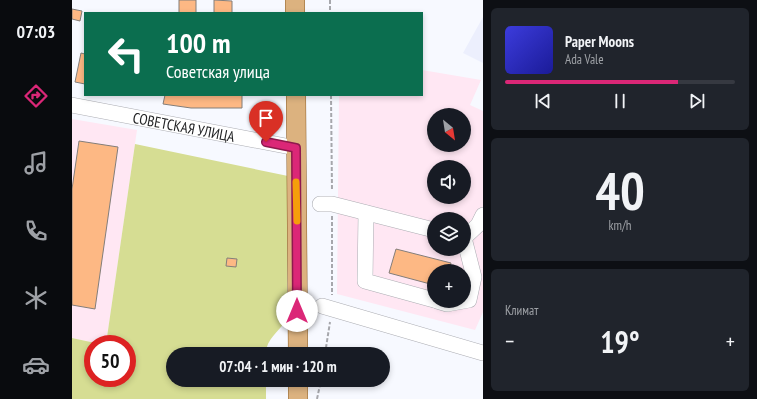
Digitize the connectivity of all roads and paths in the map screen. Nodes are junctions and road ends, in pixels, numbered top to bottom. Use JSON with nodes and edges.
{"nodes":[{"id":1,"x":294,"y":0,"type":"edge"},
{"id":2,"x":330,"y":0,"type":"edge"},
{"id":3,"x":295,"y":12,"type":"edge"},
{"id":4,"x":330,"y":12,"type":"edge"},
{"id":5,"x":296,"y":96,"type":"edge"},
{"id":6,"x":331,"y":96,"type":"edge"},
{"id":7,"x":72,"y":104,"type":"edge"},
{"id":8,"x":296,"y":148,"type":"junction"},
{"id":9,"x":326,"y":204,"type":"junction"},
{"id":10,"x":366,"y":213,"type":"junction"},
{"id":11,"x":483,"y":215,"type":"edge"},
{"id":12,"x":427,"y":228,"type":"edge"},
{"id":13,"x":471,"y":232,"type":"edge"},
{"id":14,"x":471,"y":265,"type":"edge"},
{"id":15,"x":471,"y":291,"type":"edge"},
{"id":16,"x":427,"y":299,"type":"edge"},
{"id":17,"x":327,"y":307,"type":"junction"},
{"id":18,"x":298,"y":347,"type":"edge"},
{"id":19,"x":325,"y":347,"type":"edge"},
{"id":20,"x":483,"y":353,"type":"edge"},
{"id":21,"x":298,"y":387,"type":"edge"},
{"id":22,"x":320,"y":387,"type":"edge"},
{"id":23,"x":298,"y":399,"type":"edge"},
{"id":24,"x":318,"y":399,"type":"edge"}],
"edges":[{"from":1,"to":3,"type":"main road"},
{"from":2,"to":4,"type":"path"},
{"from":5,"to":8,"type":"main road"},
{"from":6,"to":9,"type":"path"},
{"from":7,"to":8,"type":"street","name":"СОВЕТСКАЯ УЛИЦА"},
{"from":8,"to":18,"type":"main road"},
{"from":9,"to":10,"type":"street"},
{"from":9,"to":17,"type":"path"},
{"from":10,"to":12,"type":"street"},
{"from":10,"to":16,"type":"street"},
{"from":11,"to":13,"type":"street"},
{"from":14,"to":15,"type":"street"},
{"from":17,"to":19,"type":"path"},
{"from":17,"to":20,"type":"street"},
{"from":21,"to":23,"type":"main road"},
{"from":22,"to":24,"type":"path"}]}
